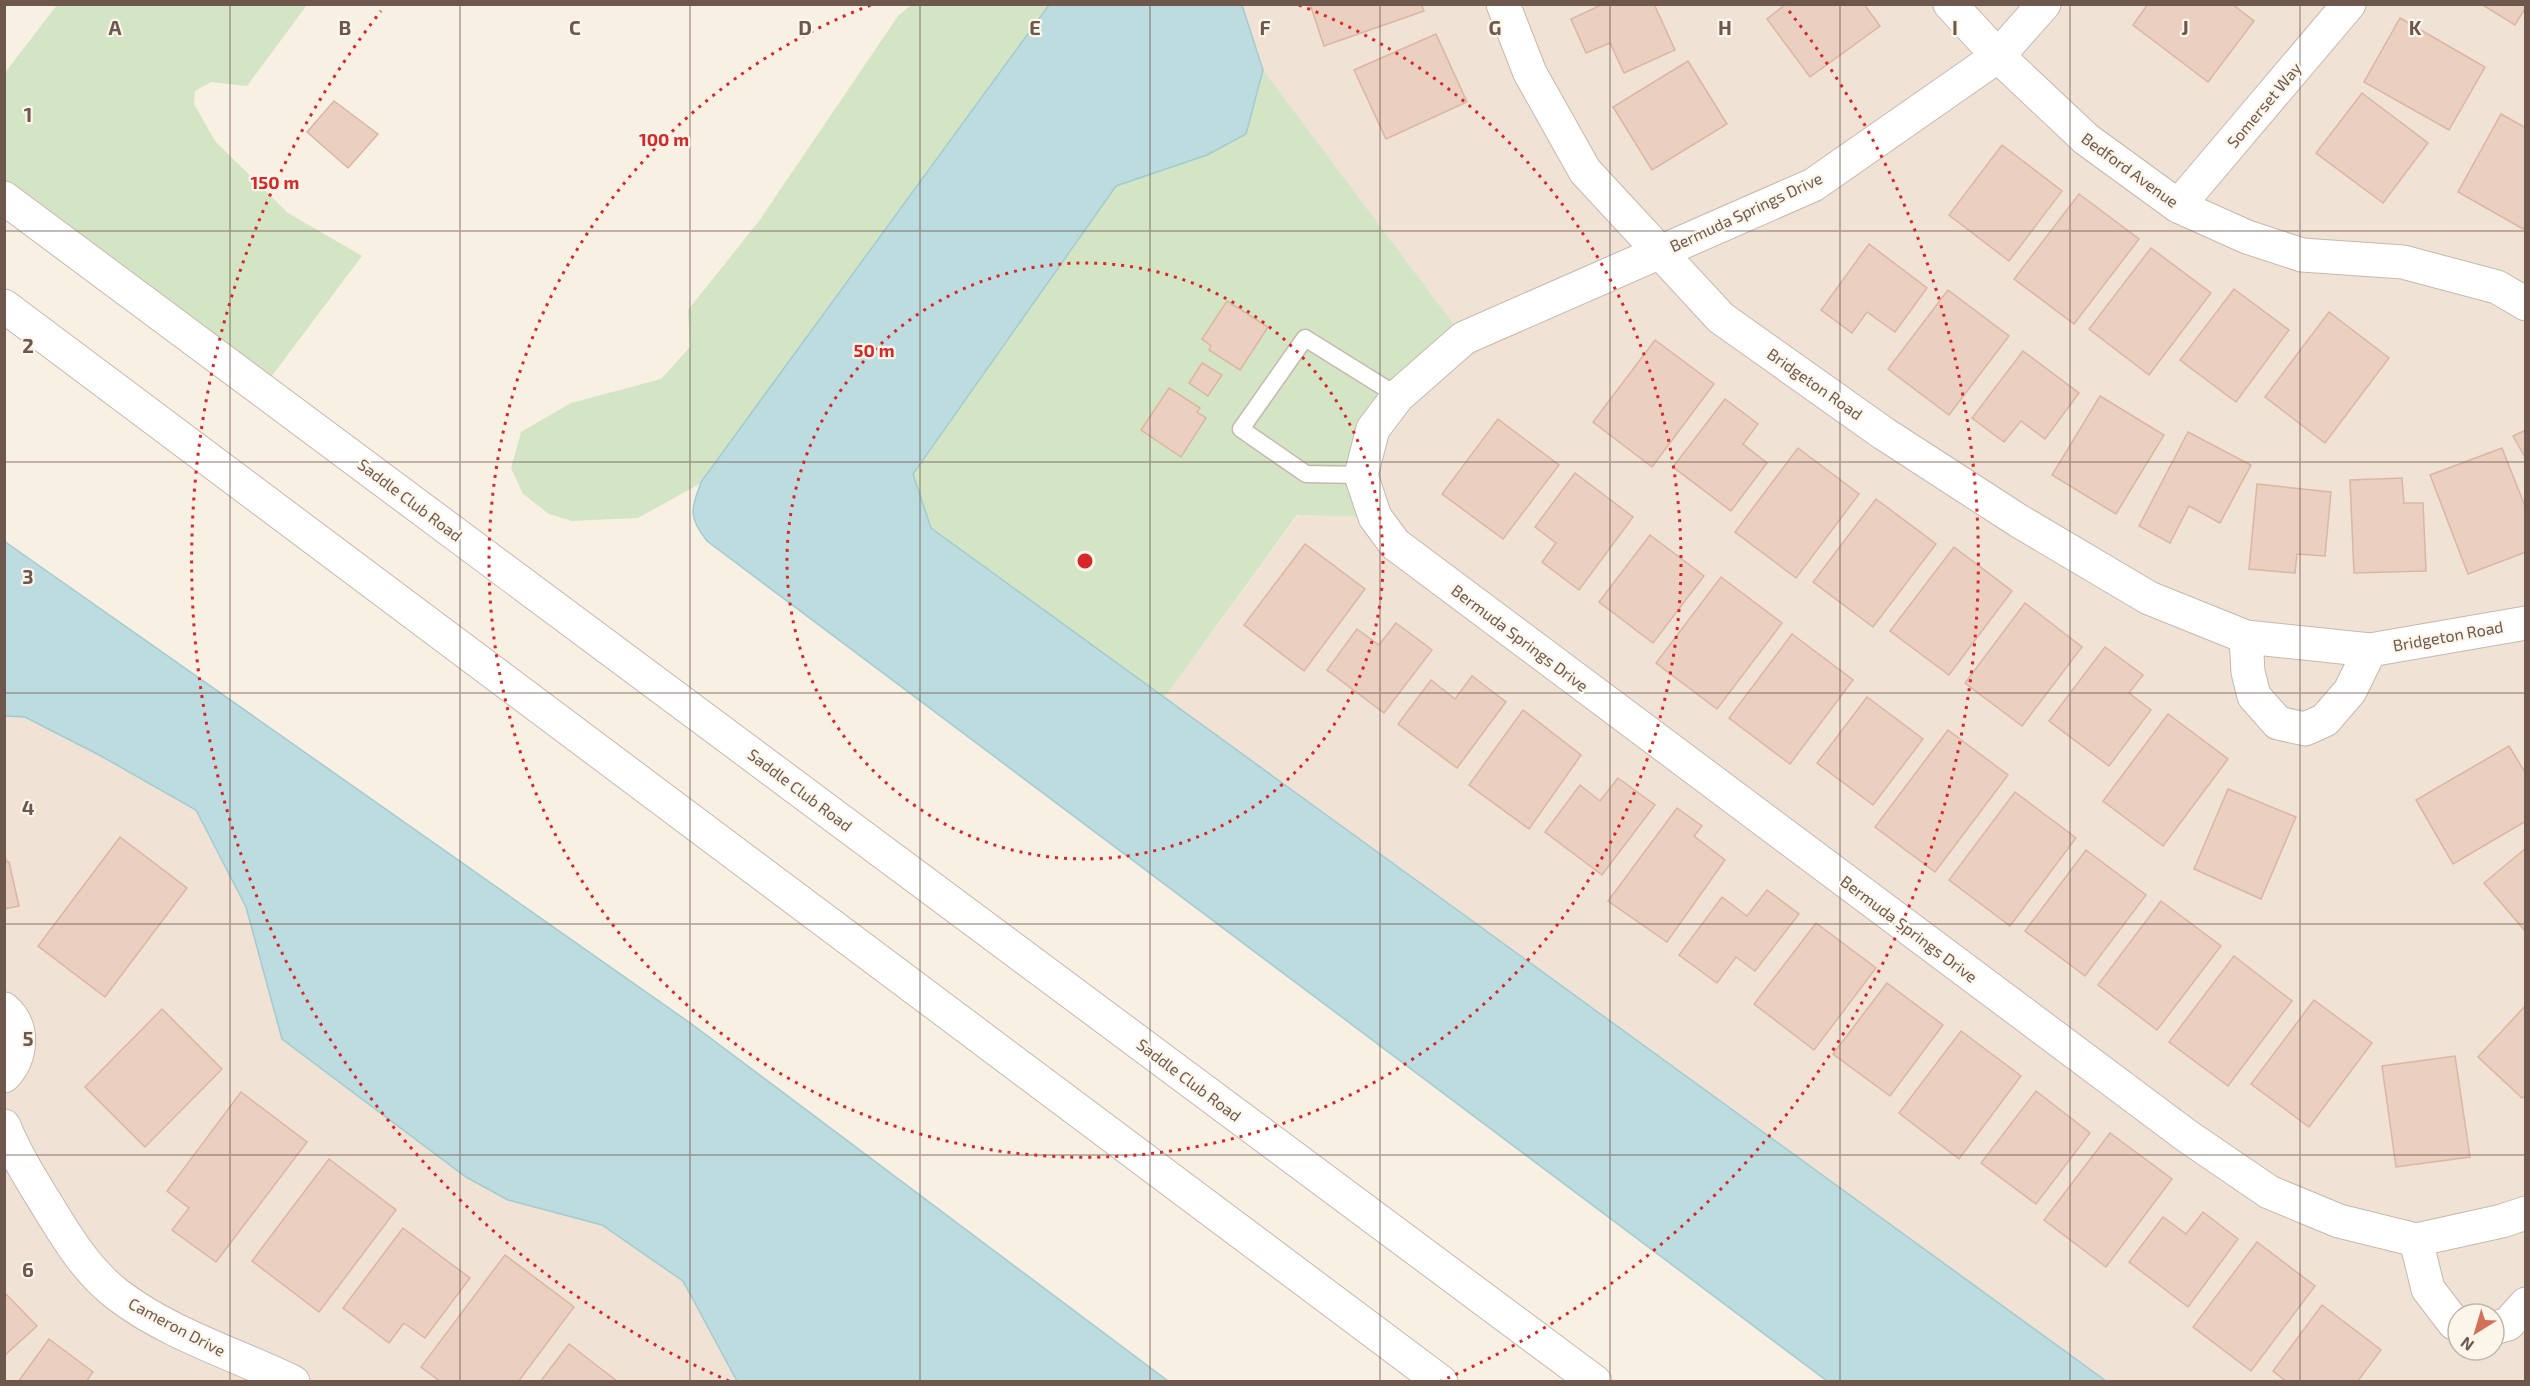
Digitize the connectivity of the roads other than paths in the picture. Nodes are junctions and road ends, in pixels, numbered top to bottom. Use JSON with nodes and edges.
{"nodes":[{"id":1,"x":1503,"y":4,"type":"edge"},
{"id":2,"x":1950,"y":4,"type":"edge"},
{"id":3,"x":2044,"y":4,"type":"edge"},
{"id":4,"x":2349,"y":4,"type":"edge"},
{"id":5,"x":1998,"y":56,"type":"junction"},
{"id":6,"x":4,"y":198,"type":"edge"},
{"id":7,"x":2178,"y":206,"type":"junction"},
{"id":8,"x":1658,"y":252,"type":"junction"},
{"id":9,"x":2526,"y":304,"type":"edge"},
{"id":10,"x":4,"y":306,"type":"edge"},
{"id":11,"x":1398,"y":396,"type":"junction"},
{"id":12,"x":1361,"y":475,"type":"junction"},
{"id":13,"x":2526,"y":623,"type":"edge"},
{"id":14,"x":2246,"y":637,"type":"junction"},
{"id":15,"x":2370,"y":650,"type":"junction"},
{"id":16,"x":4,"y":1009,"type":"edge"},
{"id":17,"x":4,"y":1076,"type":"edge"},
{"id":18,"x":4,"y":1126,"type":"edge"},
{"id":19,"x":2526,"y":1213,"type":"edge"},
{"id":20,"x":2416,"y":1240,"type":"junction"},
{"id":21,"x":2526,"y":1304,"type":"edge"},
{"id":22,"x":2446,"y":1313,"type":"edge"},
{"id":23,"x":2506,"y":1325,"type":"edge"},
{"id":24,"x":293,"y":1382,"type":"edge"},
{"id":25,"x":1441,"y":1382,"type":"edge"},
{"id":26,"x":1595,"y":1382,"type":"edge"}],
"edges":[{"from":1,"to":8,"type":"street","name":"Bridgeton Road"},
{"from":2,"to":5,"type":"street","name":"Bedford Avenue"},
{"from":3,"to":5,"type":"street","name":"Bermuda Springs Drive"},
{"from":4,"to":7,"type":"street","name":"Somerset Way"},
{"from":5,"to":7,"type":"street","name":"Bedford Avenue"},
{"from":5,"to":8,"type":"street","name":"Bermuda Springs Drive"},
{"from":6,"to":26,"type":"street","name":"Saddle Club Road"},
{"from":7,"to":9,"type":"street","name":"Bedford Avenue"},
{"from":8,"to":11,"type":"street","name":"Bermuda Springs Drive"},
{"from":8,"to":14,"type":"street","name":"Bridgeton Road"},
{"from":10,"to":25,"type":"street"},
{"from":11,"to":12,"type":"street","name":"Bermuda Springs Drive"},
{"from":11,"to":12,"type":"lane"},
{"from":12,"to":20,"type":"street","name":"Bermuda Springs Drive"},
{"from":13,"to":15,"type":"street","name":"Bridgeton Road"},
{"from":14,"to":15,"type":"street","name":"Bridgeton Road"},
{"from":14,"to":15,"type":"street","name":"Bridgeton Road"},
{"from":16,"to":17,"type":"street"},
{"from":18,"to":24,"type":"street","name":"Cameron Drive"},
{"from":19,"to":20,"type":"street","name":"Bermuda Springs Drive"},
{"from":20,"to":22,"type":"street"},
{"from":21,"to":23,"type":"street"}]}
